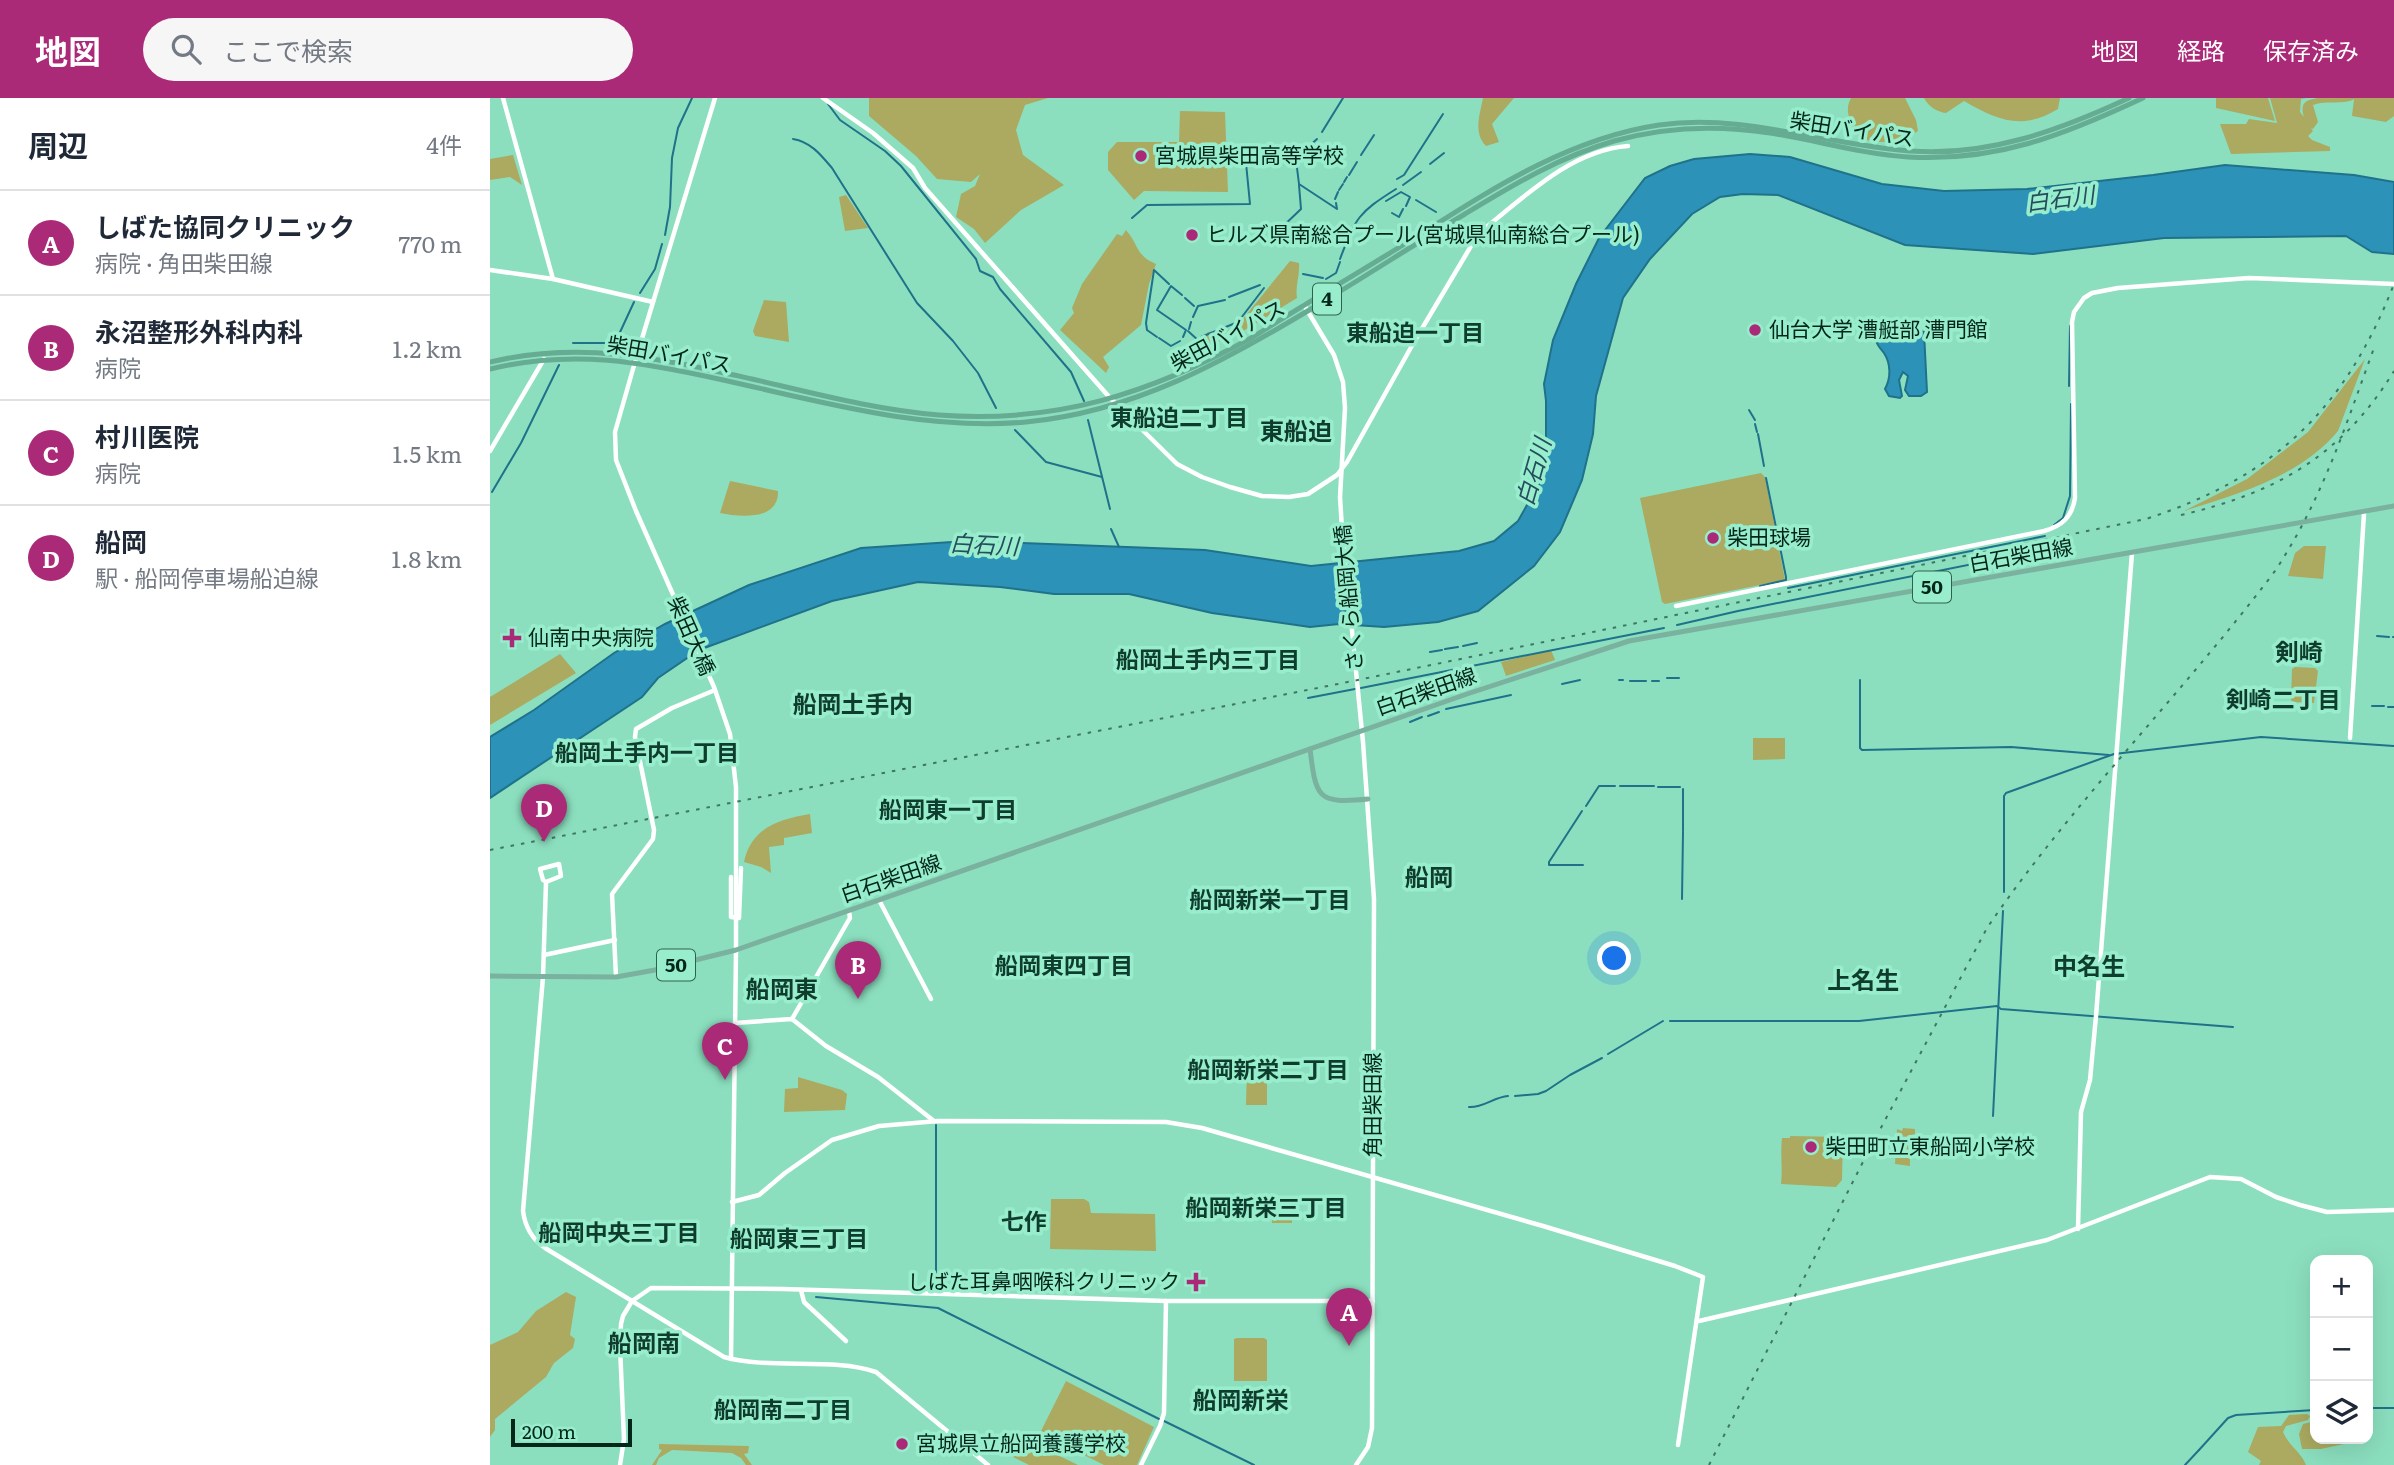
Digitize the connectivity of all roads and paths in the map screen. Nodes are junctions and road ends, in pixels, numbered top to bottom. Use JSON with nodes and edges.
{"nodes":[{"id":1,"x":503,"y":98,"type":"edge"},
{"id":2,"x":715,"y":98,"type":"edge"},
{"id":3,"x":823,"y":98,"type":"edge"},
{"id":4,"x":2129,"y":98,"type":"edge"},
{"id":5,"x":2143,"y":98,"type":"edge"},
{"id":6,"x":1629,"y":146,"type":"dead end"},
{"id":7,"x":490,"y":270,"type":"edge"},
{"id":8,"x":553,"y":279,"type":"junction"},
{"id":9,"x":2394,"y":284,"type":"edge"},
{"id":10,"x":653,"y":302,"type":"junction"},
{"id":11,"x":1306,"y":308,"type":"junction"},
{"id":12,"x":636,"y":358,"type":"junction"},
{"id":13,"x":544,"y":359,"type":"junction"},
{"id":14,"x":490,"y":362,"type":"edge"},
{"id":15,"x":490,"y":369,"type":"edge"},
{"id":16,"x":1111,"y":399,"type":"junction"},
{"id":17,"x":1116,"y":404,"type":"junction"},
{"id":18,"x":490,"y":452,"type":"edge"},
{"id":19,"x":2394,"y":506,"type":"edge"},
{"id":20,"x":2364,"y":513,"type":"junction"},
{"id":21,"x":2132,"y":553,"type":"junction"},
{"id":22,"x":1676,"y":606,"type":"dead end"},
{"id":23,"x":714,"y":689,"type":"junction"},
{"id":24,"x":2350,"y":738,"type":"dead end"},
{"id":25,"x":1363,"y":742,"type":"joint"},
{"id":26,"x":1310,"y":749,"type":"junction"},
{"id":27,"x":1368,"y":799,"type":"junction"},
{"id":28,"x":741,"y":868,"type":"dead end"},
{"id":29,"x":731,"y":877,"type":"dead end"},
{"id":30,"x":546,"y":882,"type":"junction"},
{"id":31,"x":880,"y":900,"type":"junction"},
{"id":32,"x":849,"y":911,"type":"junction"},
{"id":33,"x":736,"y":918,"type":"junction"},
{"id":34,"x":615,"y":940,"type":"junction"},
{"id":35,"x":736,"y":950,"type":"junction"},
{"id":36,"x":544,"y":955,"type":"junction"},
{"id":37,"x":490,"y":976,"type":"edge"},
{"id":38,"x":543,"y":977,"type":"junction"},
{"id":39,"x":616,"y":977,"type":"junction"},
{"id":40,"x":931,"y":999,"type":"dead end"},
{"id":41,"x":792,"y":1019,"type":"junction"},
{"id":42,"x":734,"y":1023,"type":"junction"},
{"id":43,"x":934,"y":1122,"type":"junction"},
{"id":44,"x":1373,"y":1177,"type":"junction"},
{"id":45,"x":732,"y":1202,"type":"junction"},
{"id":46,"x":2394,"y":1210,"type":"edge"},
{"id":47,"x":2078,"y":1229,"type":"junction"},
{"id":48,"x":733,"y":1288,"type":"junction"},
{"id":49,"x":801,"y":1290,"type":"junction"},
{"id":50,"x":632,"y":1301,"type":"junction"},
{"id":51,"x":1166,"y":1301,"type":"junction"},
{"id":52,"x":1373,"y":1301,"type":"junction"},
{"id":53,"x":1698,"y":1321,"type":"junction"},
{"id":54,"x":846,"y":1341,"type":"dead end"},
{"id":55,"x":731,"y":1359,"type":"junction"},
{"id":56,"x":1678,"y":1445,"type":"dead end"},
{"id":57,"x":620,"y":1465,"type":"edge"},
{"id":58,"x":988,"y":1465,"type":"edge"},
{"id":59,"x":1141,"y":1465,"type":"edge"},
{"id":60,"x":1356,"y":1465,"type":"edge"}],
"edges":[{"from":1,"to":8,"type":"street"},
{"from":2,"to":10,"type":"street","name":"柴田大橋"},
{"from":3,"to":16,"type":"street"},
{"from":4,"to":11,"type":"highway","name":"柴田バイパス","number":"4"},
{"from":5,"to":11,"type":"highway","name":"柴田バイパス","number":"4"},
{"from":6,"to":17,"type":"street"},
{"from":7,"to":8,"type":"street"},
{"from":8,"to":10,"type":"street"},
{"from":9,"to":22,"type":"street"},
{"from":10,"to":12,"type":"street","name":"柴田大橋"},
{"from":11,"to":16,"type":"highway","name":"柴田バイパス","number":"4"},
{"from":11,"to":17,"type":"highway","name":"柴田バイパス","number":"4"},
{"from":11,"to":25,"type":"street","name":"さくら船岡大橋"},
{"from":12,"to":13,"type":"highway","name":"柴田バイパス","number":"4"},
{"from":12,"to":14,"type":"highway","name":"柴田バイパス","number":"4"},
{"from":12,"to":16,"type":"highway","name":"柴田バイパス","number":"4"},
{"from":12,"to":17,"type":"highway","name":"柴田バイパス","number":"4"},
{"from":12,"to":23,"type":"street","name":"柴田大橋"},
{"from":13,"to":15,"type":"highway","name":"柴田バイパス","number":"4"},
{"from":13,"to":18,"type":"street"},
{"from":16,"to":17,"type":"street"},
{"from":19,"to":20,"type":"main road","name":"白石柴田線","number":"50"},
{"from":20,"to":21,"type":"main road","name":"白石柴田線","number":"50"},
{"from":20,"to":24,"type":"street"},
{"from":21,"to":26,"type":"main road","name":"白石柴田線","number":"50"},
{"from":21,"to":47,"type":"street"},
{"from":23,"to":33,"type":"street","name":"柴田大橋"},
{"from":23,"to":34,"type":"street"},
{"from":25,"to":27,"type":"street","name":"角田柴田線"},
{"from":26,"to":27,"type":"main road"},
{"from":26,"to":31,"type":"main road","name":"白石柴田線","number":"50"},
{"from":27,"to":44,"type":"street","name":"角田柴田線"},
{"from":28,"to":33,"type":"street"},
{"from":29,"to":33,"type":"street"},
{"from":30,"to":30,"type":"street"},
{"from":30,"to":36,"type":"street"},
{"from":31,"to":32,"type":"main road","name":"白石柴田線","number":"50"},
{"from":31,"to":40,"type":"street"},
{"from":32,"to":35,"type":"main road","name":"白石柴田線","number":"50"},
{"from":32,"to":41,"type":"street"},
{"from":33,"to":35,"type":"street"},
{"from":34,"to":36,"type":"street"},
{"from":34,"to":39,"type":"street"},
{"from":35,"to":39,"type":"main road","name":"白石柴田線","number":"50"},
{"from":35,"to":42,"type":"street"},
{"from":36,"to":38,"type":"street"},
{"from":37,"to":38,"type":"main road","name":"白石柴田線","number":"50"},
{"from":38,"to":39,"type":"main road","name":"白石柴田線","number":"50"},
{"from":38,"to":50,"type":"street"},
{"from":41,"to":42,"type":"street"},
{"from":41,"to":43,"type":"street"},
{"from":42,"to":45,"type":"street"},
{"from":43,"to":44,"type":"street"},
{"from":43,"to":45,"type":"street"},
{"from":44,"to":52,"type":"street","name":"角田柴田線"},
{"from":44,"to":53,"type":"street"},
{"from":45,"to":48,"type":"street"},
{"from":46,"to":47,"type":"street"},
{"from":47,"to":53,"type":"street"},
{"from":48,"to":49,"type":"street"},
{"from":48,"to":50,"type":"street"},
{"from":48,"to":55,"type":"street"},
{"from":49,"to":51,"type":"street"},
{"from":49,"to":54,"type":"street"},
{"from":50,"to":55,"type":"street"},
{"from":50,"to":57,"type":"street"},
{"from":51,"to":52,"type":"street"},
{"from":51,"to":59,"type":"street"},
{"from":52,"to":60,"type":"street","name":"角田柴田線"},
{"from":53,"to":56,"type":"street"},
{"from":55,"to":58,"type":"street"}]}
